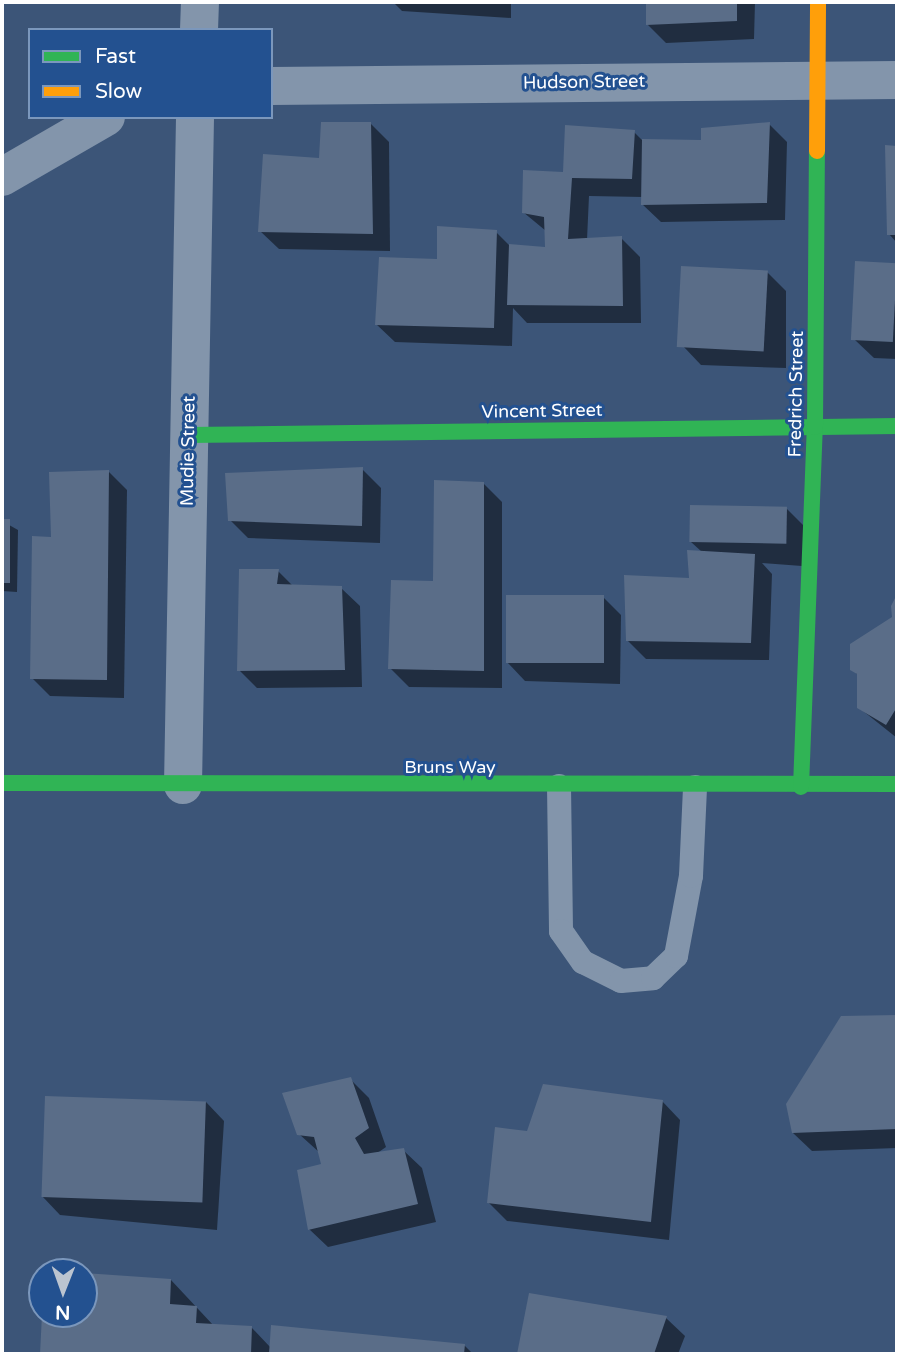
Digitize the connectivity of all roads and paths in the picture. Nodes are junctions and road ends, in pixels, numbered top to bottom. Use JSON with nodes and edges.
{"nodes":[{"id":1,"x":200,"y":2,"type":"edge"},
{"id":2,"x":818,"y":2,"type":"edge"},
{"id":3,"x":199,"y":28,"type":"edge"},
{"id":4,"x":817,"y":80,"type":"junction"},
{"id":5,"x":897,"y":80,"type":"edge"},
{"id":6,"x":273,"y":86,"type":"edge"},
{"id":7,"x":103,"y":119,"type":"edge"},
{"id":8,"x":195,"y":119,"type":"edge"},
{"id":9,"x":2,"y":177,"type":"edge"},
{"id":10,"x":897,"y":426,"type":"edge"},
{"id":11,"x":815,"y":427,"type":"junction"},
{"id":12,"x":188,"y":435,"type":"junction"},
{"id":13,"x":2,"y":783,"type":"edge"},
{"id":14,"x":897,"y":784,"type":"edge"},
{"id":15,"x":183,"y":785,"type":"junction"},
{"id":16,"x":559,"y":786,"type":"junction"},
{"id":17,"x":695,"y":787,"type":"junction"},
{"id":18,"x":801,"y":787,"type":"junction"}],
"edges":[{"from":1,"to":3,"type":"street"},
{"from":2,"to":4,"type":"street","name":"Fredrich Street"},
{"from":4,"to":5,"type":"street","name":"Hudson Street"},
{"from":4,"to":6,"type":"street","name":"Hudson Street"},
{"from":4,"to":11,"type":"street","name":"Fredrich Street"},
{"from":7,"to":9,"type":"street"},
{"from":8,"to":12,"type":"street","name":"Mudie Street"},
{"from":10,"to":11,"type":"street","name":"Vincent Street"},
{"from":11,"to":12,"type":"street","name":"Vincent Street"},
{"from":11,"to":18,"type":"street","name":"Fredrich Street"},
{"from":12,"to":15,"type":"street","name":"Mudie Street"},
{"from":13,"to":15,"type":"street","name":"Bruns Way"},
{"from":14,"to":18,"type":"street","name":"Bruns Way"},
{"from":15,"to":16,"type":"street","name":"Bruns Way"},
{"from":16,"to":17,"type":"street","name":"Bruns Way"},
{"from":16,"to":17,"type":"lane"},
{"from":17,"to":18,"type":"street","name":"Bruns Way"}]}
